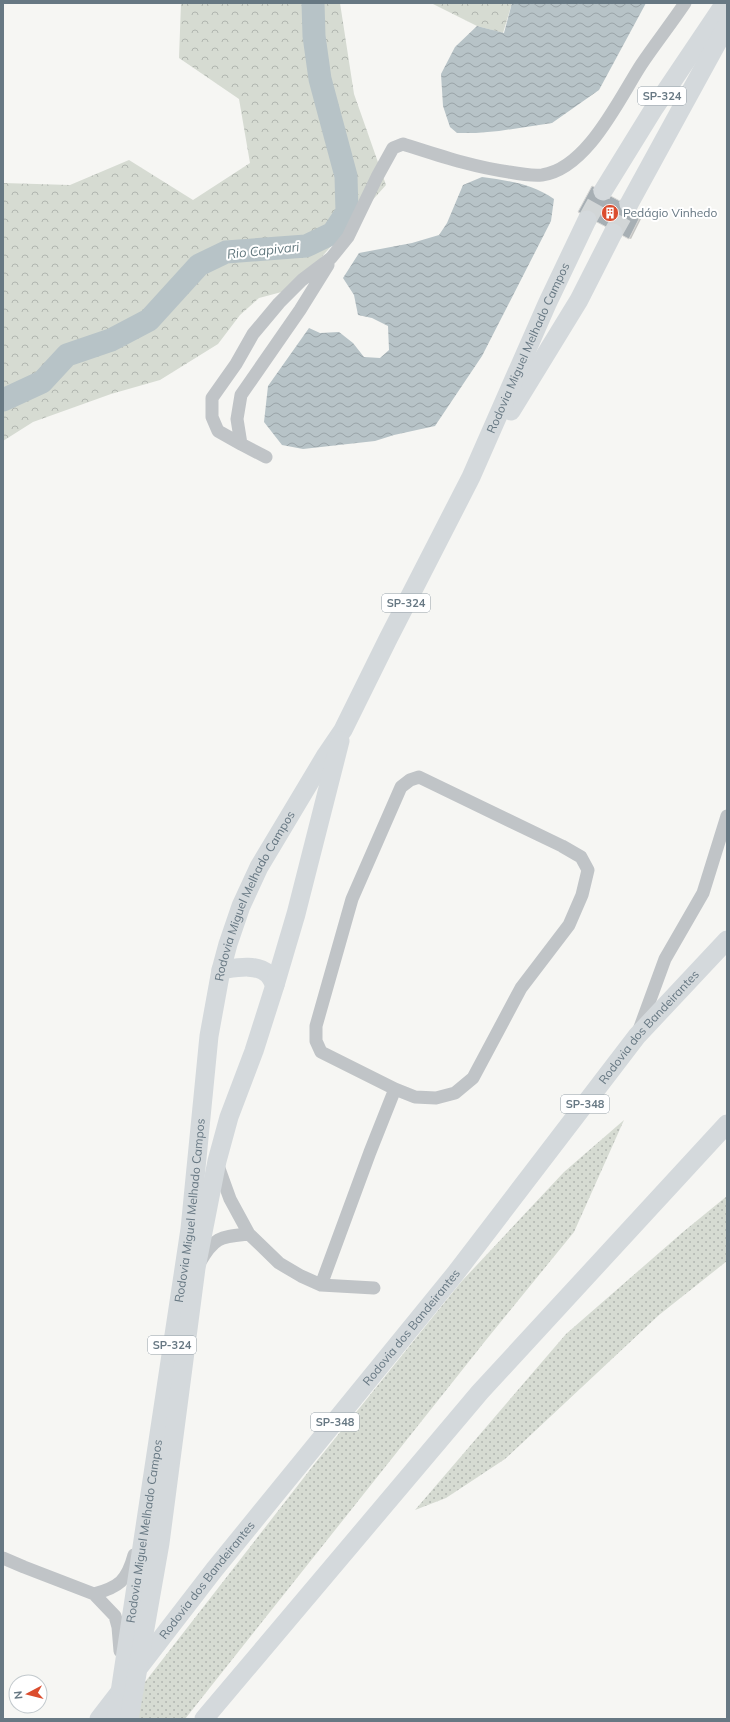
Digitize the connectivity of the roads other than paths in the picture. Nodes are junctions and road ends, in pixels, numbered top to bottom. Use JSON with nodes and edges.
{"nodes":[{"id":1,"x":685,"y":3,"type":"edge"},
{"id":2,"x":725,"y":3,"type":"edge"},
{"id":3,"x":727,"y":25,"type":"edge"},
{"id":4,"x":603,"y":191,"type":"tunnel mouth"},
{"id":5,"x":629,"y":204,"type":"tunnel mouth"},
{"id":6,"x":587,"y":220,"type":"tunnel mouth"},
{"id":7,"x":613,"y":233,"type":"tunnel mouth"},
{"id":8,"x":331,"y":258,"type":"junction"},
{"id":9,"x":241,"y":444,"type":"junction"},
{"id":10,"x":266,"y":458,"type":"dead end"},
{"id":11,"x":471,"y":477,"type":"junction"},
{"id":12,"x":343,"y":730,"type":"junction"},
{"id":13,"x":727,"y":816,"type":"edge"},
{"id":14,"x":727,"y":940,"type":"edge"},
{"id":15,"x":221,"y":970,"type":"junction"},
{"id":16,"x":275,"y":985,"type":"junction"},
{"id":17,"x":637,"y":1036,"type":"junction"},
{"id":18,"x":395,"y":1089,"type":"junction"},
{"id":19,"x":727,"y":1124,"type":"edge"},
{"id":20,"x":217,"y":1162,"type":"junction"},
{"id":21,"x":249,"y":1234,"type":"junction"},
{"id":22,"x":196,"y":1268,"type":"junction"},
{"id":23,"x":320,"y":1285,"type":"junction"},
{"id":24,"x":374,"y":1288,"type":"dead end"},
{"id":25,"x":145,"y":1522,"type":"junction"},
{"id":26,"x":3,"y":1558,"type":"edge"},
{"id":27,"x":94,"y":1594,"type":"junction"},
{"id":28,"x":121,"y":1682,"type":"junction"},
{"id":29,"x":99,"y":1719,"type":"edge"},
{"id":30,"x":116,"y":1719,"type":"edge"},
{"id":31,"x":129,"y":1719,"type":"edge"},
{"id":32,"x":204,"y":1719,"type":"edge"}],
"edges":[{"from":1,"to":8,"type":"street"},
{"from":2,"to":4,"type":"highway","number":"SP-324"},
{"from":3,"to":5,"type":"highway","number":"SP-324"},
{"from":6,"to":11,"type":"highway","name":"Rodovia Miguel Melhado Campos","number":"SP-324"},
{"from":7,"to":11,"type":"highway","name":"Rodovia Miguel Melhado Campos","number":"SP-324"},
{"from":8,"to":9,"type":"street"},
{"from":8,"to":9,"type":"street"},
{"from":9,"to":10,"type":"street"},
{"from":11,"to":12,"type":"highway","name":"Rodovia Miguel Melhado Campos","number":"SP-324"},
{"from":12,"to":15,"type":"highway","name":"Rodovia Miguel Melhado Campos","number":"SP-324"},
{"from":12,"to":16,"type":"highway","name":"Rodovia Miguel Melhado Campos","number":"SP-324"},
{"from":13,"to":17,"type":"street"},
{"from":14,"to":17,"type":"highway","name":"Rodovia dos Bandeirantes","number":"SP-348"},
{"from":15,"to":16,"type":"highway"},
{"from":15,"to":25,"type":"highway","name":"Rodovia Miguel Melhado Campos","number":"SP-324"},
{"from":16,"to":20,"type":"highway","name":"Rodovia Miguel Melhado Campos","number":"SP-324"},
{"from":17,"to":29,"type":"highway","name":"Rodovia dos Bandeirantes","number":"SP-348"},
{"from":18,"to":18,"type":"street"},
{"from":18,"to":23,"type":"street"},
{"from":19,"to":32,"type":"highway"},
{"from":20,"to":21,"type":"street"},
{"from":20,"to":22,"type":"highway","name":"Rodovia Miguel Melhado Campos","number":"SP-324"},
{"from":21,"to":22,"type":"street"},
{"from":21,"to":23,"type":"street"},
{"from":22,"to":31,"type":"highway","name":"Rodovia Miguel Melhado Campos","number":"SP-324"},
{"from":23,"to":24,"type":"street"},
{"from":25,"to":27,"type":"street"},
{"from":25,"to":28,"type":"highway","name":"Rodovia Miguel Melhado Campos","number":"SP-324"},
{"from":26,"to":27,"type":"street"},
{"from":27,"to":28,"type":"street"},
{"from":28,"to":30,"type":"highway","name":"Rodovia Miguel Melhado Campos","number":"SP-324"}]}
